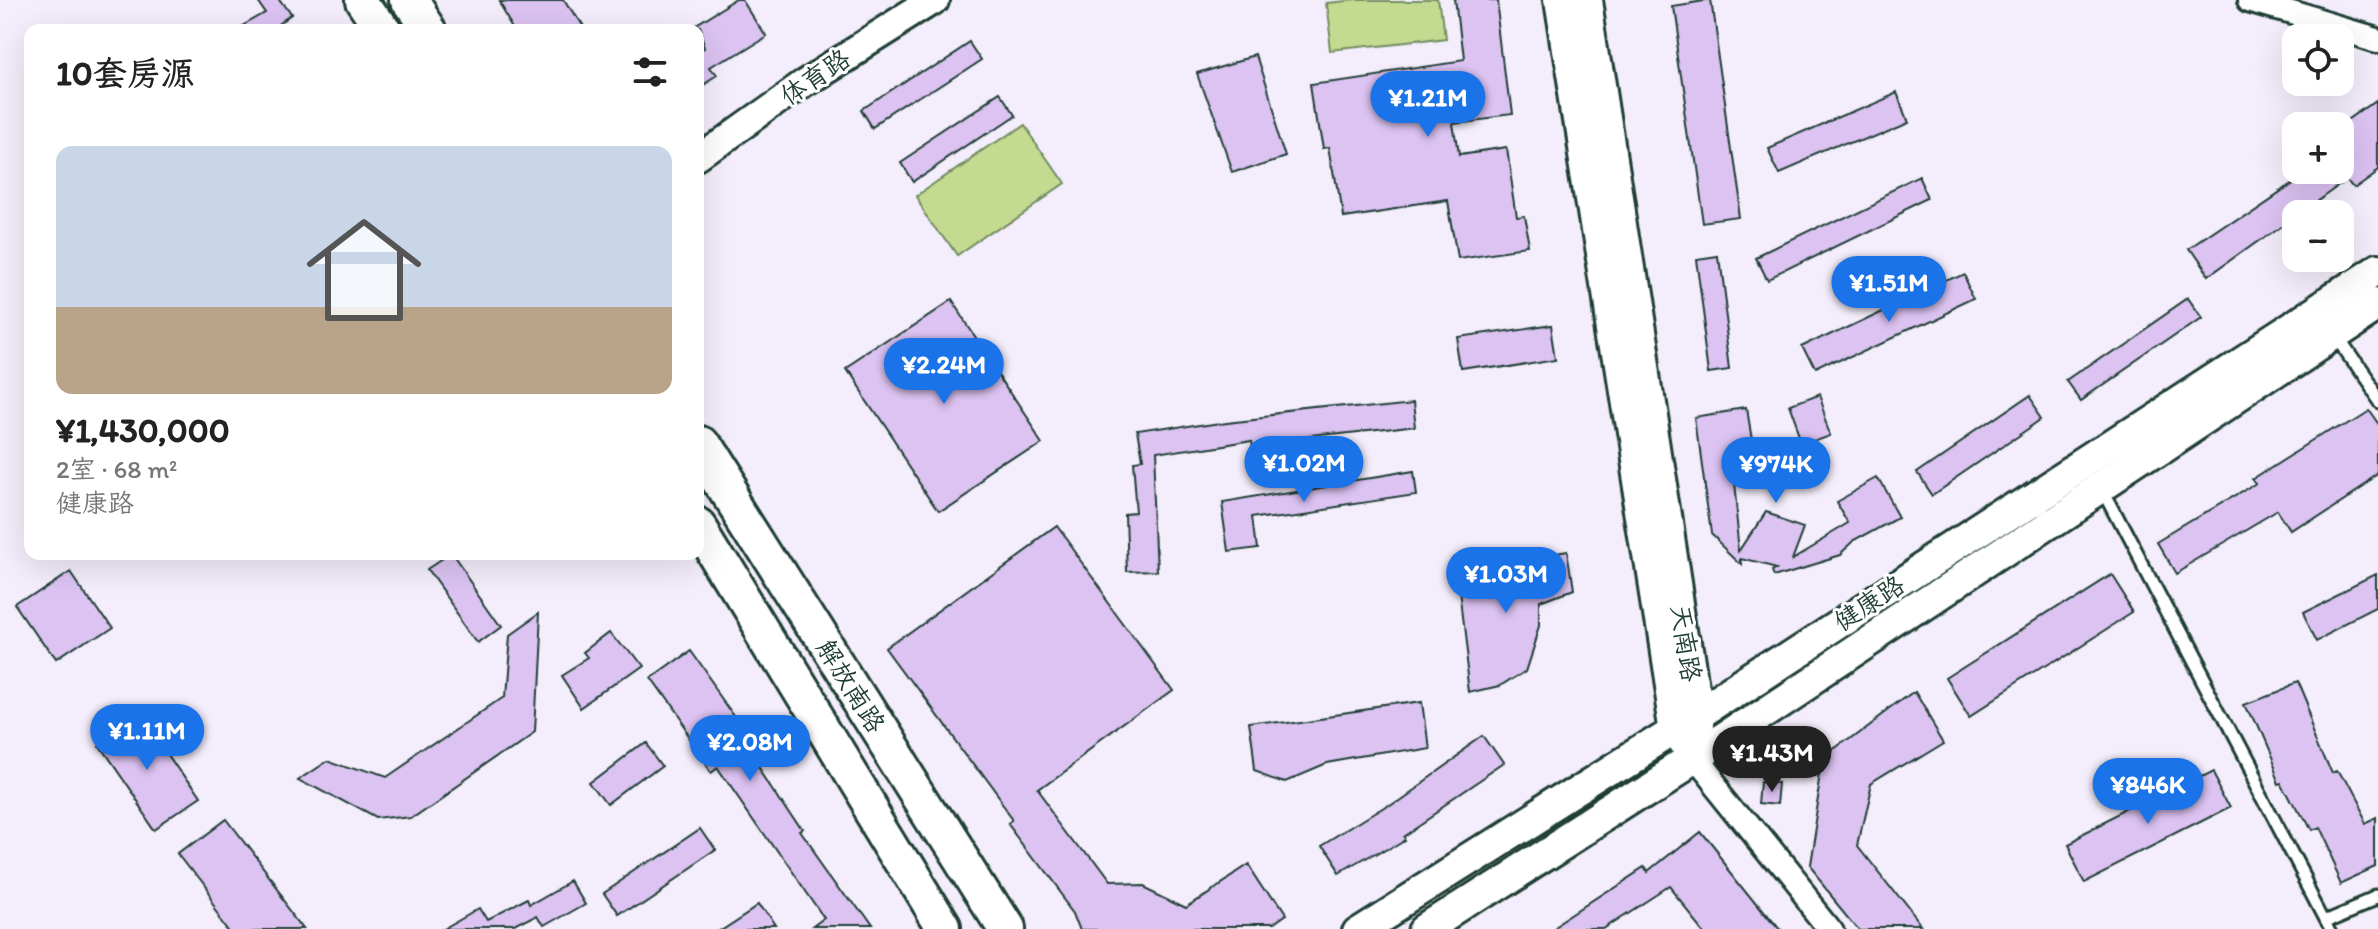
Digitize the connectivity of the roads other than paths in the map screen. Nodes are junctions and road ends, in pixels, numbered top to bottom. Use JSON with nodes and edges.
{"nodes":[{"id":1,"x":363,"y":0,"type":"edge"},
{"id":2,"x":409,"y":0,"type":"edge"},
{"id":3,"x":935,"y":0,"type":"edge"},
{"id":4,"x":1561,"y":0,"type":"edge"},
{"id":5,"x":1588,"y":0,"type":"edge"},
{"id":6,"x":2250,"y":0,"type":"edge"},
{"id":7,"x":379,"y":24,"type":"edge"},
{"id":8,"x":425,"y":24,"type":"edge"},
{"id":9,"x":2378,"y":38,"type":"edge"},
{"id":10,"x":704,"y":154,"type":"edge"},
{"id":11,"x":2378,"y":272,"type":"edge"},
{"id":12,"x":2378,"y":304,"type":"edge"},
{"id":13,"x":2332,"y":334,"type":"junction"},
{"id":14,"x":2378,"y":401,"type":"edge"},
{"id":15,"x":704,"y":452,"type":"edge"},
{"id":16,"x":2101,"y":487,"type":"junction"},
{"id":17,"x":704,"y":534,"type":"edge"},
{"id":18,"x":1686,"y":722,"type":"junction"},
{"id":19,"x":1692,"y":759,"type":"junction"},
{"id":20,"x":2378,"y":895,"type":"edge"},
{"id":21,"x":2326,"y":917,"type":"junction"},
{"id":22,"x":945,"y":929,"type":"edge"},
{"id":23,"x":1005,"y":929,"type":"edge"},
{"id":24,"x":1358,"y":929,"type":"edge"},
{"id":25,"x":1427,"y":929,"type":"edge"},
{"id":26,"x":1829,"y":929,"type":"edge"},
{"id":27,"x":2332,"y":929,"type":"edge"}],
"edges":[{"from":1,"to":7,"type":"main road"},
{"from":2,"to":8,"type":"main road"},
{"from":3,"to":10,"type":"street","name":"体育路"},
{"from":4,"to":18,"type":"street","name":"天南路"},
{"from":5,"to":18,"type":"street","name":"天南路"},
{"from":6,"to":9,"type":"street"},
{"from":11,"to":18,"type":"main road","name":"健康路"},
{"from":12,"to":13,"type":"main road","name":"健康路"},
{"from":13,"to":14,"type":"lane"},
{"from":13,"to":16,"type":"main road","name":"健康路"},
{"from":15,"to":23,"type":"main road","name":"解放南路"},
{"from":16,"to":19,"type":"main road","name":"健康路"},
{"from":16,"to":21,"type":"lane"},
{"from":17,"to":22,"type":"main road","name":"解放南路"},
{"from":18,"to":19,"type":"street","name":"天南路"},
{"from":18,"to":24,"type":"main road","name":"健康路"},
{"from":19,"to":25,"type":"main road","name":"健康路"},
{"from":19,"to":26,"type":"street"},
{"from":20,"to":21,"type":"lane"},
{"from":21,"to":27,"type":"lane"}]}
